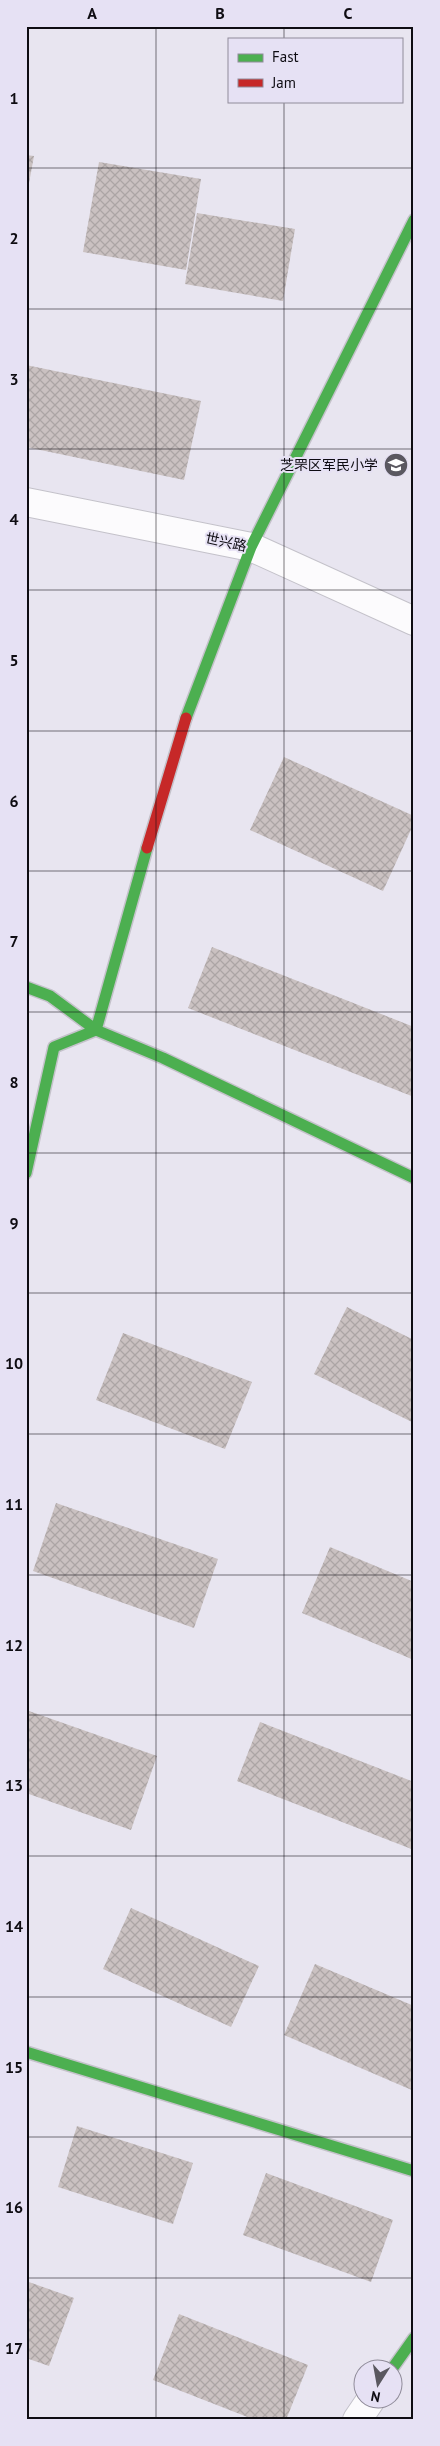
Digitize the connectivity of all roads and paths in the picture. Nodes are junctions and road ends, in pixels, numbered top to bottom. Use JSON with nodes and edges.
{"nodes":[{"id":1,"x":414,"y":220,"type":"edge"},
{"id":2,"x":26,"y":502,"type":"edge"},
{"id":3,"x":251,"y":547,"type":"junction"},
{"id":4,"x":414,"y":620,"type":"edge"},
{"id":5,"x":26,"y":987,"type":"edge"},
{"id":6,"x":96,"y":1030,"type":"junction"},
{"id":7,"x":26,"y":1173,"type":"edge"},
{"id":8,"x":414,"y":1178,"type":"edge"},
{"id":9,"x":26,"y":2052,"type":"edge"},
{"id":10,"x":414,"y":2171,"type":"edge"},
{"id":11,"x":414,"y":2338,"type":"edge"},
{"id":12,"x":400,"y":2358,"type":"edge"},
{"id":13,"x":365,"y":2408,"type":"edge"},
{"id":14,"x":357,"y":2420,"type":"edge"}],
"edges":[{"from":1,"to":3,"type":"street"},
{"from":2,"to":3,"type":"street","name":"世兴路"},
{"from":3,"to":4,"type":"street","name":"世兴路"},
{"from":3,"to":6,"type":"street"},
{"from":5,"to":6,"type":"street"},
{"from":6,"to":7,"type":"street"},
{"from":6,"to":8,"type":"street"},
{"from":9,"to":10,"type":"street"},
{"from":11,"to":12,"type":"street"},
{"from":13,"to":14,"type":"street"}]}
